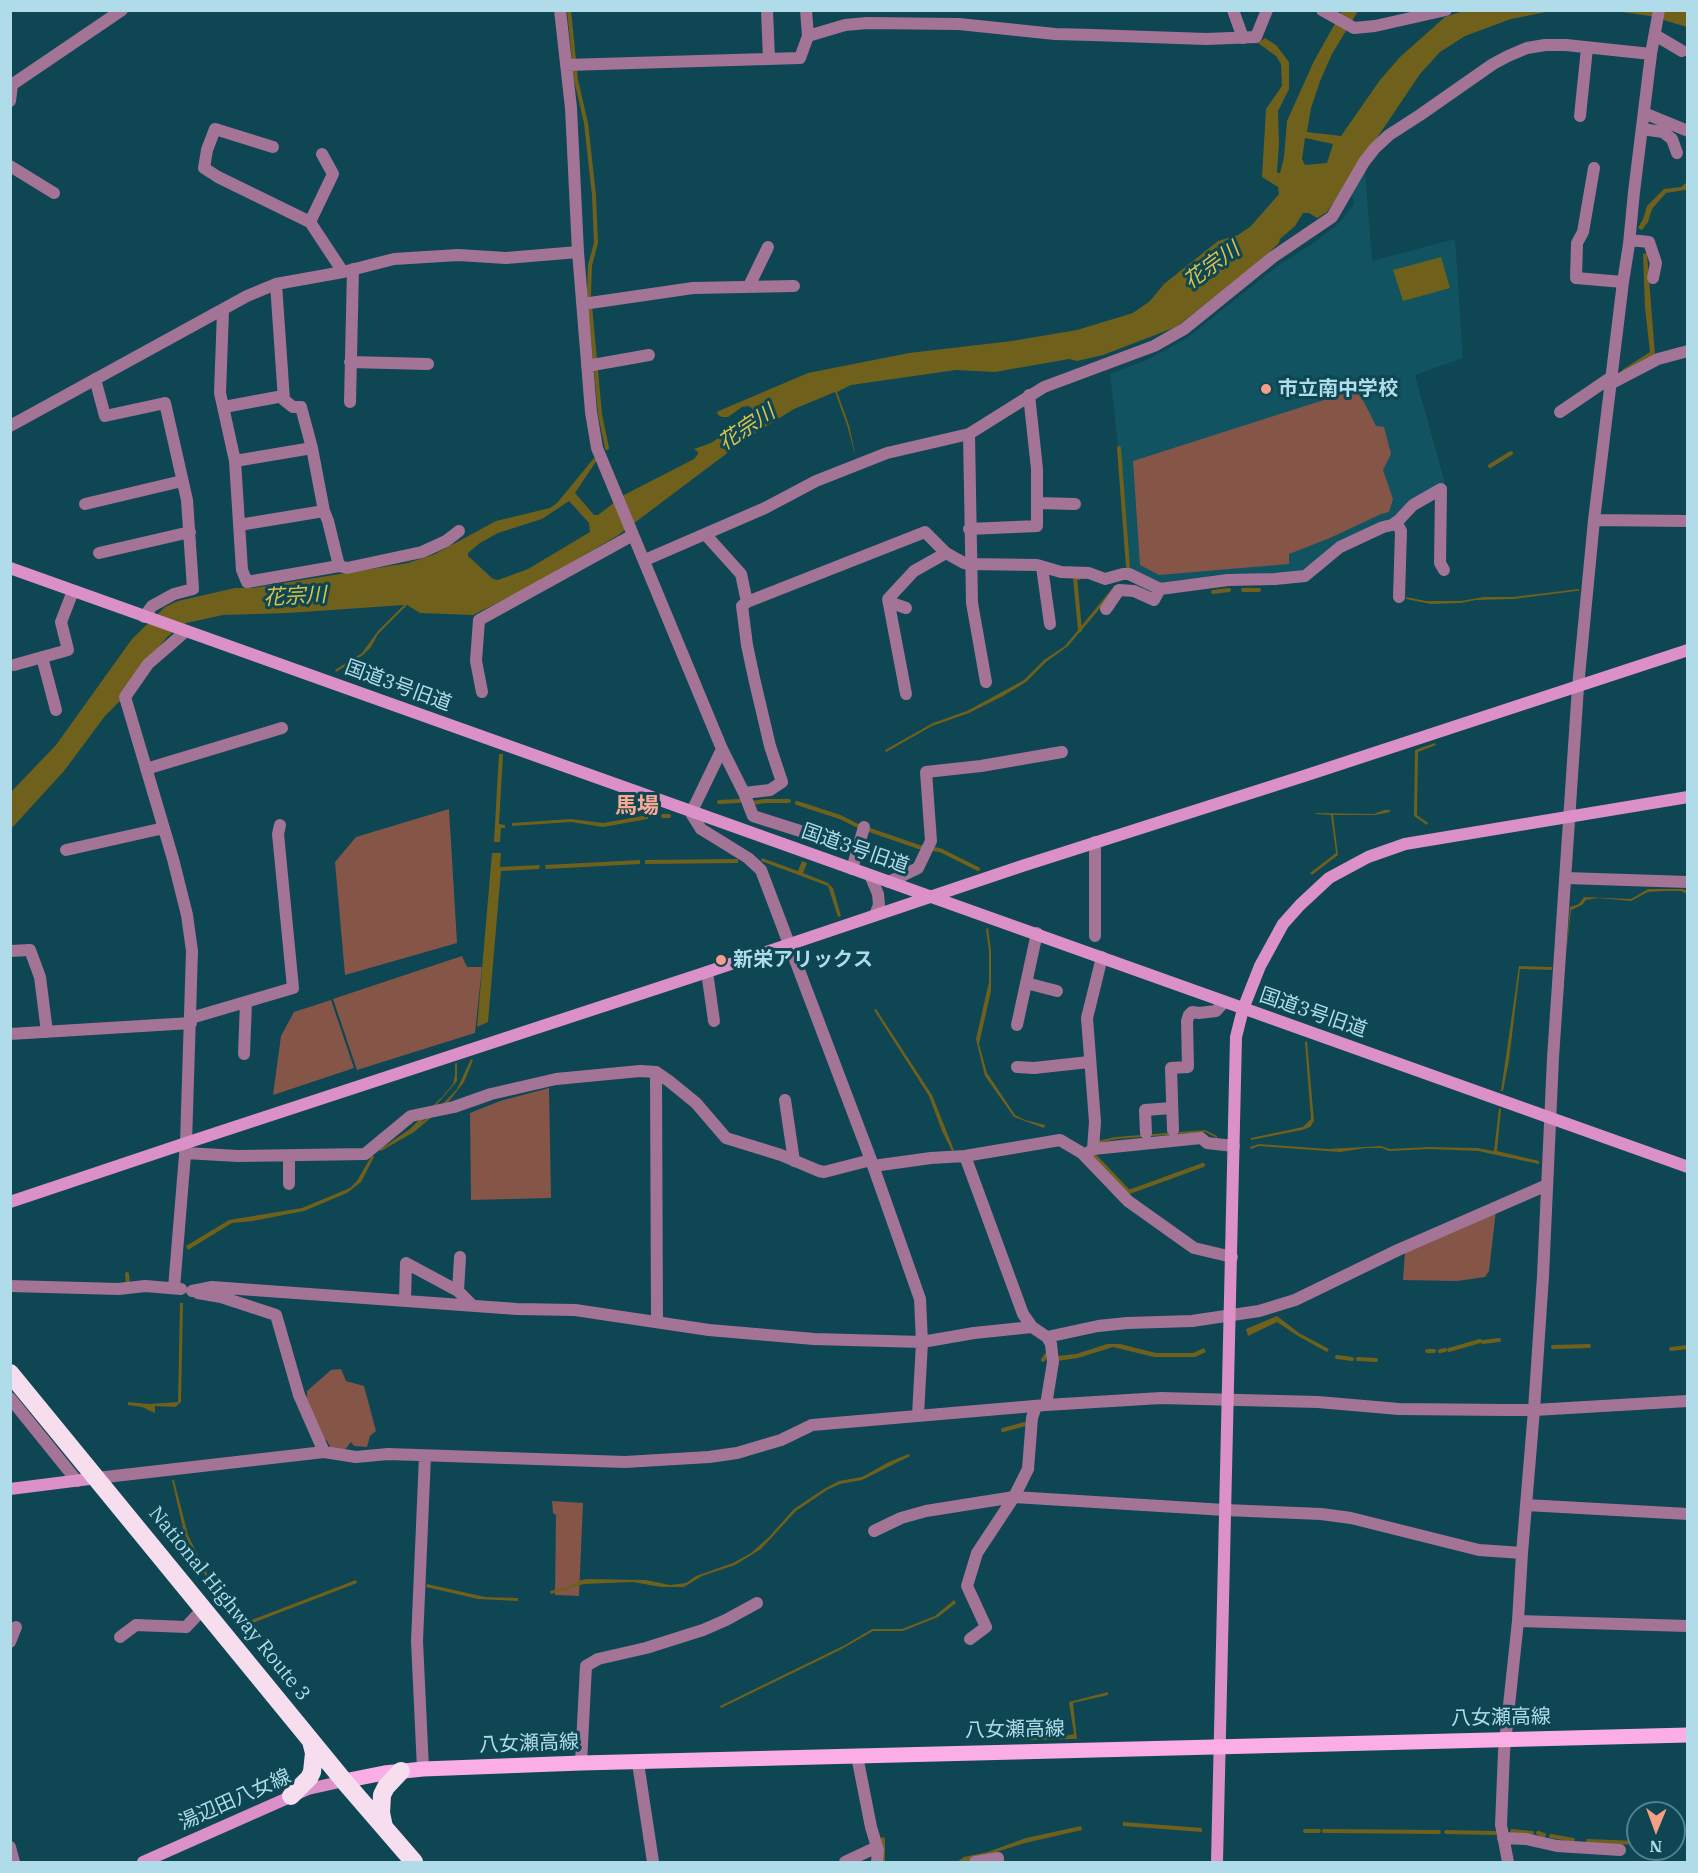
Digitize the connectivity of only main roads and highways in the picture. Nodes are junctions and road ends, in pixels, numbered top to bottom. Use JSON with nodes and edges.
{"nodes":[{"id":1,"x":14,"y":1385,"type":"edge"},
{"id":2,"x":1688,"y":1735,"type":"edge"},
{"id":3,"x":311,"y":1741,"type":"junction"},
{"id":4,"x":401,"y":1771,"type":"junction"},
{"id":5,"x":344,"y":1781,"type":"junction"},
{"id":6,"x":291,"y":1796,"type":"road end"},
{"id":7,"x":384,"y":1827,"type":"junction"},
{"id":8,"x":414,"y":1863,"type":"edge"}],
"edges":[{"from":1,"to":3,"type":"highway","name":"National Highway Route 3"},
{"from":2,"to":4,"type":"main road","name":"八女瀬高線"},
{"from":3,"to":5,"type":"highway","name":"National Highway Route 3"},
{"from":3,"to":6,"type":"highway"},
{"from":4,"to":5,"type":"main road","name":"八女瀬高線"},
{"from":4,"to":7,"type":"highway"},
{"from":5,"to":7,"type":"highway","name":"National Highway Route 3"},
{"from":7,"to":8,"type":"highway","name":"National Highway Route 3"}]}
